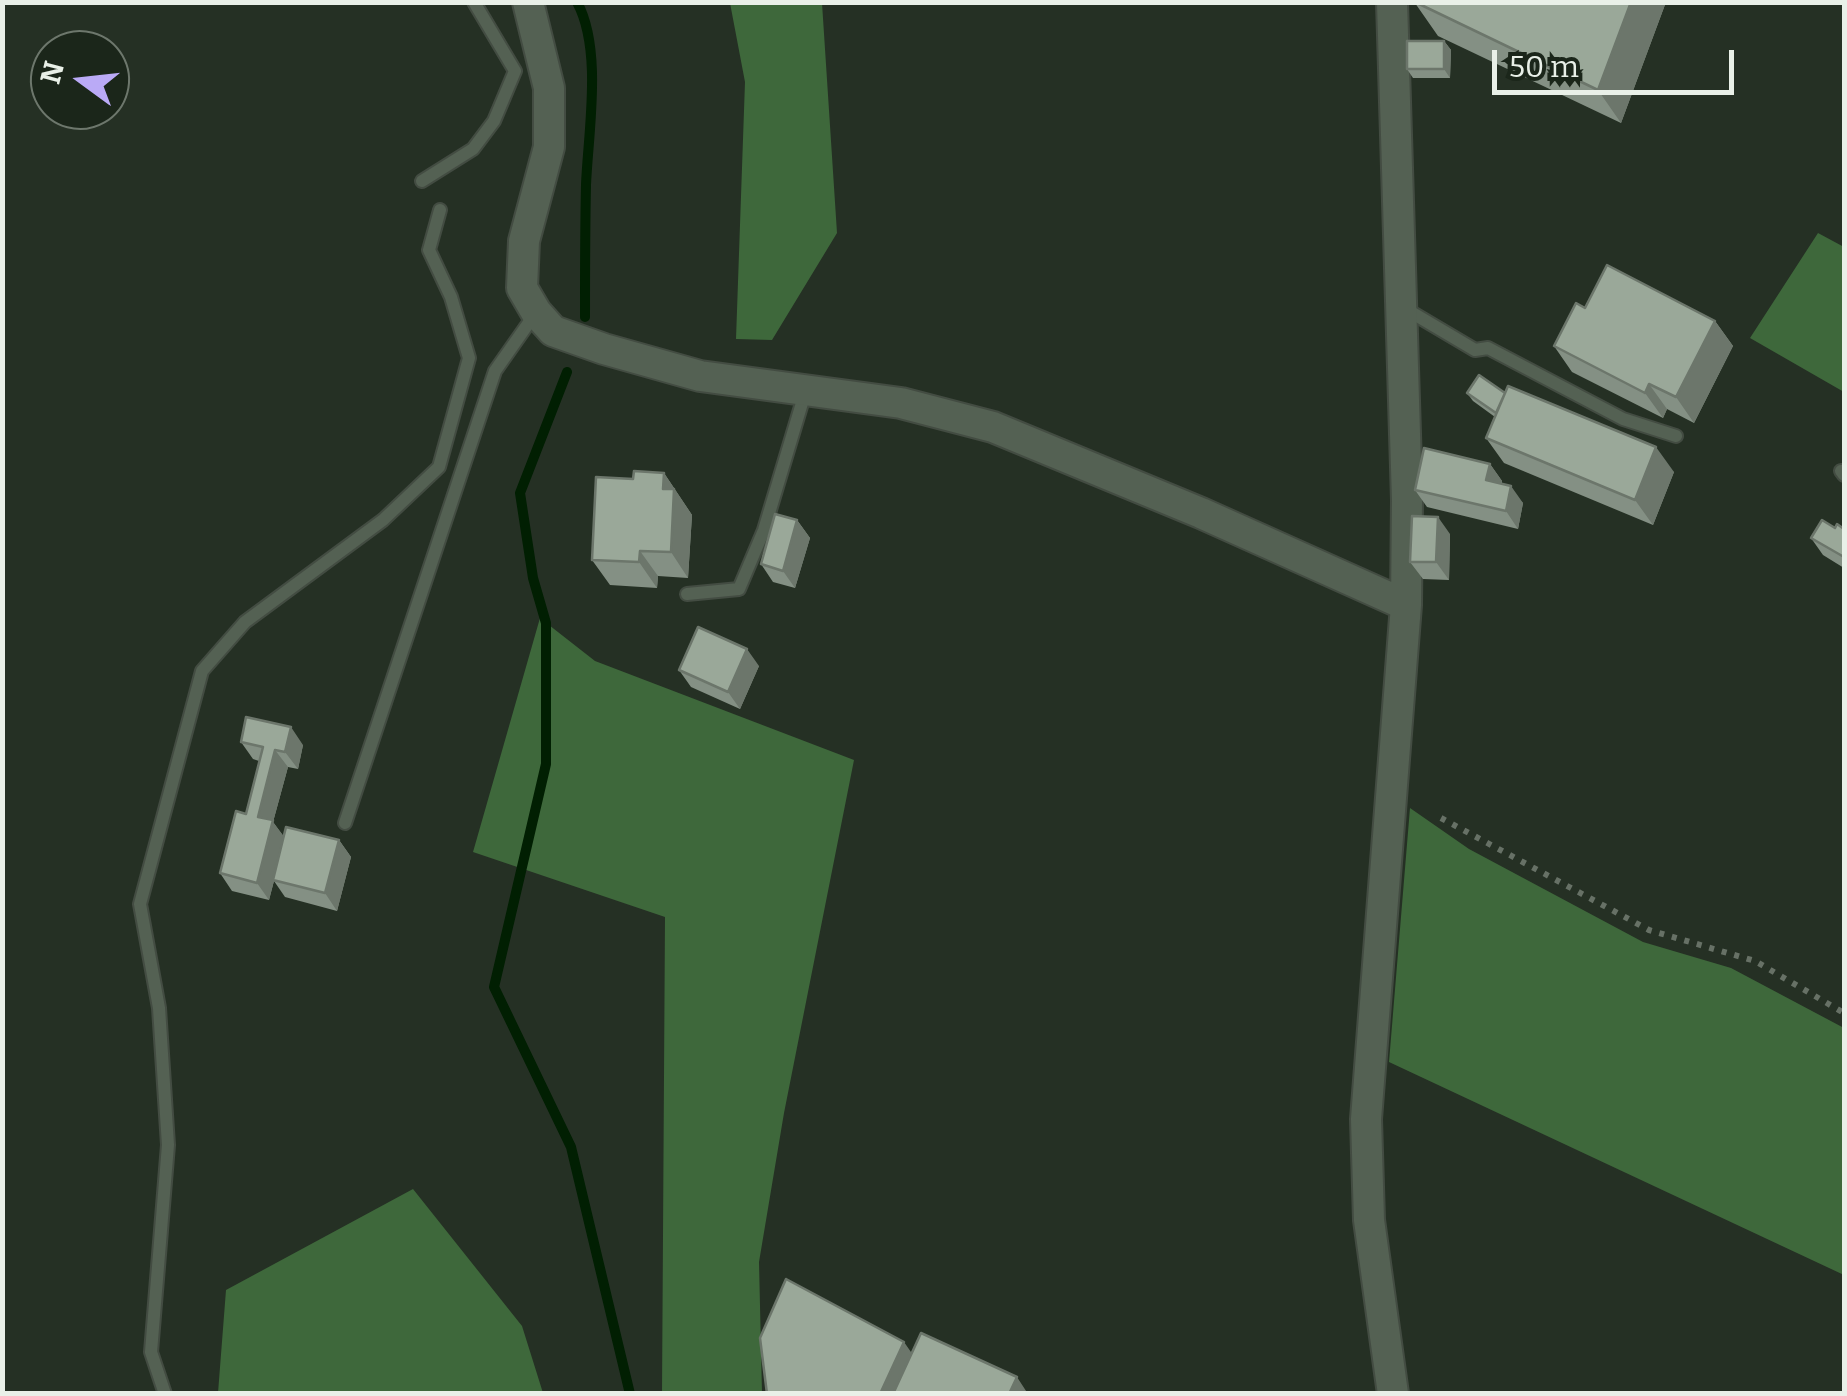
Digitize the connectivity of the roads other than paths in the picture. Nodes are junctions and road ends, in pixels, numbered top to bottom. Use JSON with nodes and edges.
{"nodes":[{"id":1,"x":474,"y":2,"type":"edge"},
{"id":2,"x":528,"y":2,"type":"edge"},
{"id":3,"x":1392,"y":2,"type":"edge"},
{"id":4,"x":422,"y":181,"type":"dead end"},
{"id":5,"x":440,"y":210,"type":"dead end"},
{"id":6,"x":1402,"y":306,"type":"junction"},
{"id":7,"x":536,"y":312,"type":"junction"},
{"id":8,"x":806,"y":390,"type":"junction"},
{"id":9,"x":1676,"y":436,"type":"dead end"},
{"id":10,"x":687,"y":594,"type":"dead end"},
{"id":11,"x":1406,"y":606,"type":"junction"},
{"id":12,"x":345,"y":823,"type":"dead end"},
{"id":13,"x":165,"y":1394,"type":"edge"},
{"id":14,"x":1393,"y":1394,"type":"edge"}],
"edges":[{"from":1,"to":4,"type":"lane"},
{"from":2,"to":7,"type":"street"},
{"from":3,"to":6,"type":"street"},
{"from":5,"to":13,"type":"lane"},
{"from":6,"to":9,"type":"lane"},
{"from":6,"to":11,"type":"street"},
{"from":7,"to":8,"type":"street"},
{"from":7,"to":12,"type":"lane"},
{"from":8,"to":10,"type":"lane"},
{"from":8,"to":11,"type":"street"},
{"from":11,"to":14,"type":"street"}]}
